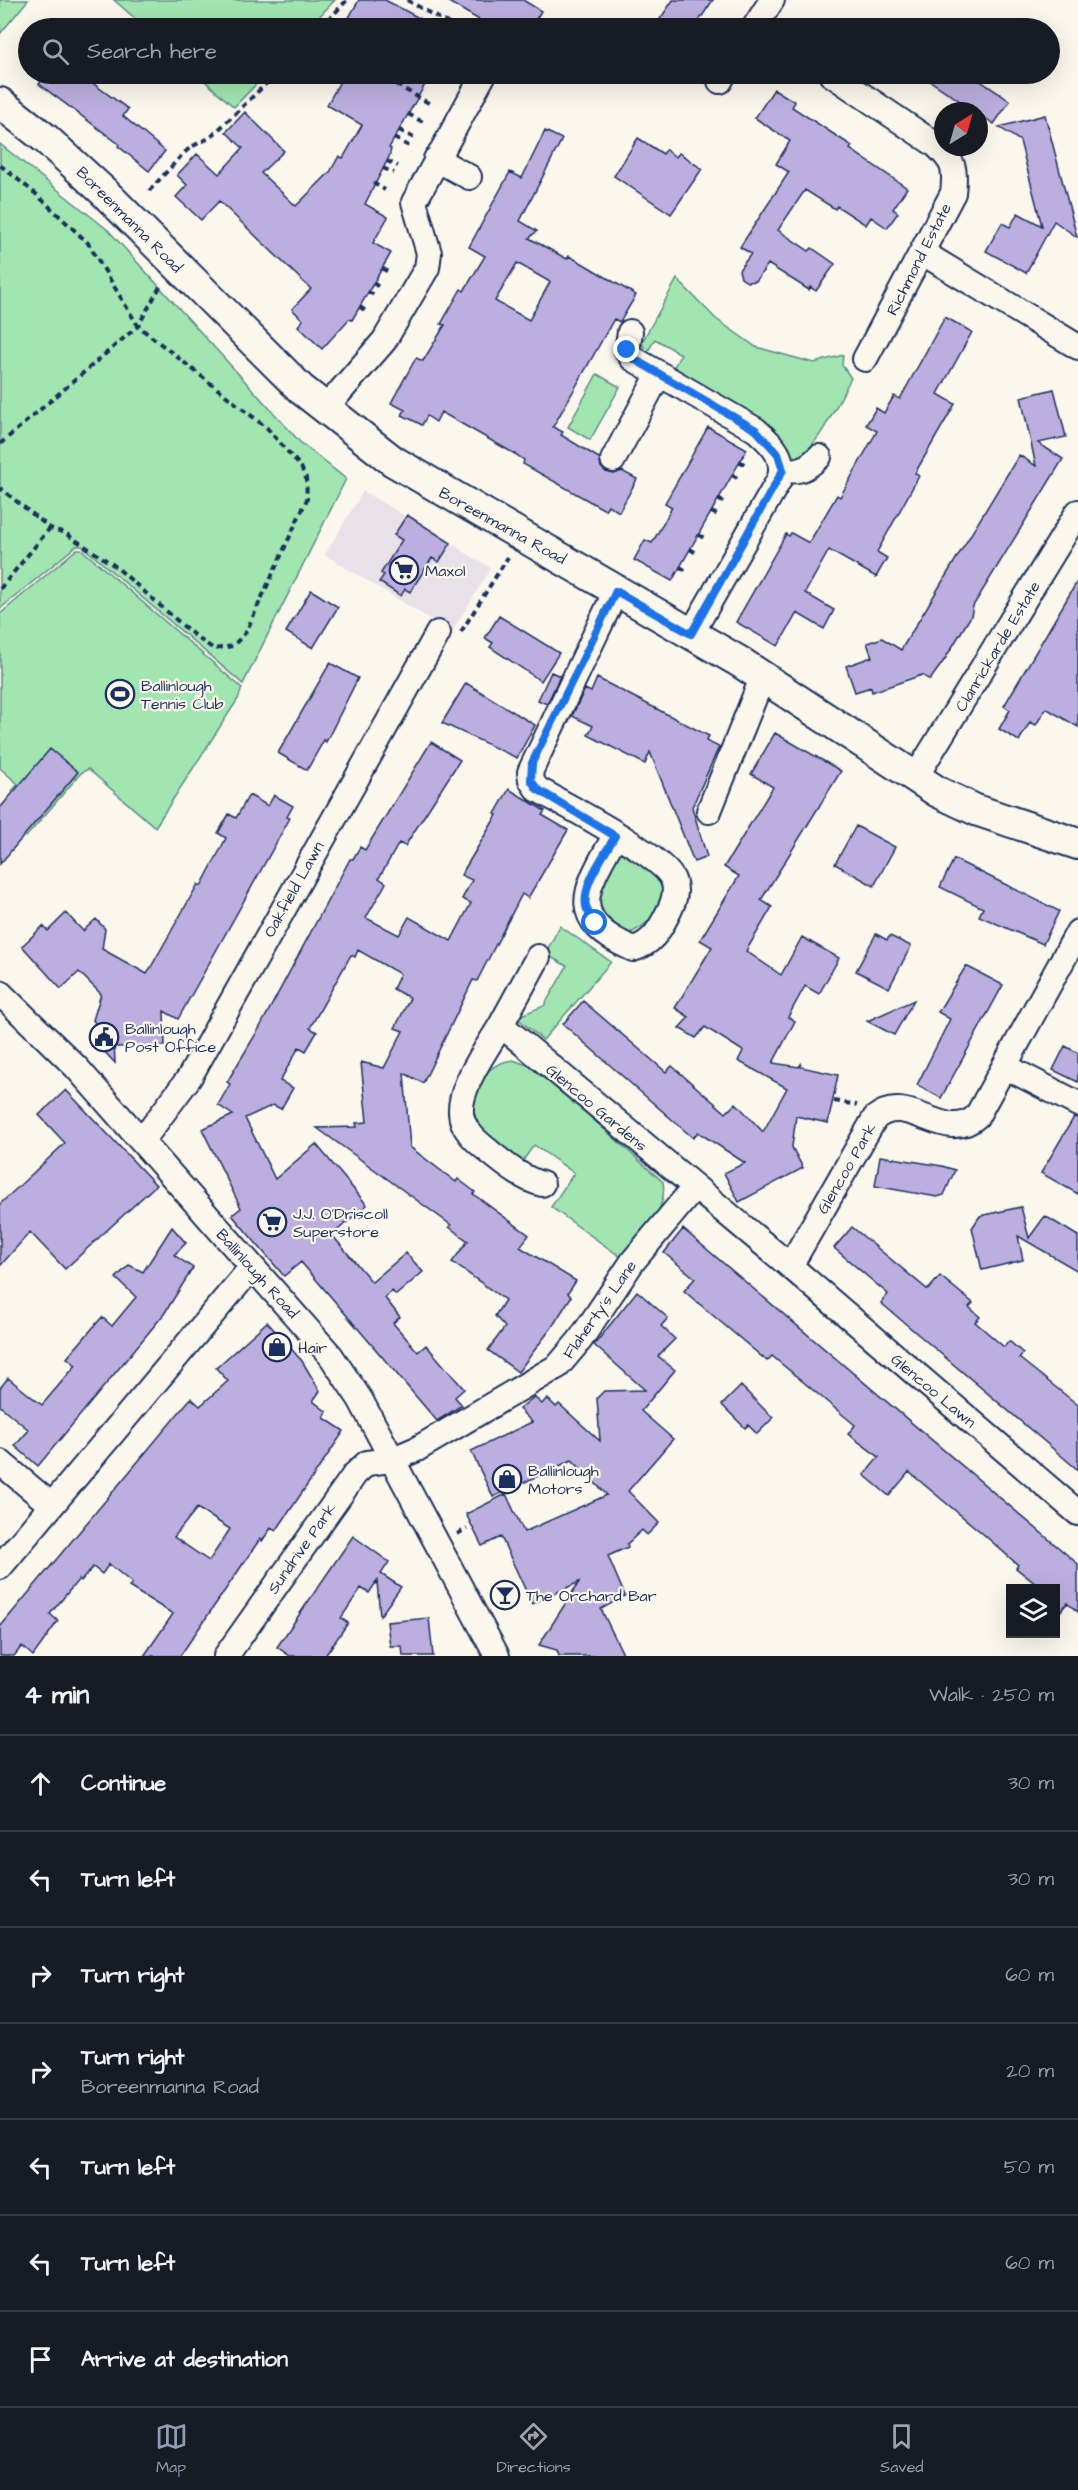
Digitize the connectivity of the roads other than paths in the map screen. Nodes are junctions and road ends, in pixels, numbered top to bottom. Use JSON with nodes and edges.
{"nodes":[{"id":1,"x":772,"y":0,"type":"edge"},
{"id":2,"x":763,"y":18,"type":"edge"},
{"id":3,"x":478,"y":84,"type":"edge"},
{"id":4,"x":846,"y":84,"type":"edge"},
{"id":5,"x":0,"y":103,"type":"edge"},
{"id":6,"x":436,"y":159,"type":"junction"},
{"id":7,"x":469,"y":177,"type":"dead end"},
{"id":8,"x":923,"y":253,"type":"junction"},
{"id":9,"x":630,"y":332,"type":"dead end"},
{"id":10,"x":1076,"y":347,"type":"edge"},
{"id":11,"x":865,"y":359,"type":"dead end"},
{"id":12,"x":659,"y":374,"type":"junction"},
{"id":13,"x":325,"y":409,"type":"junction"},
{"id":14,"x":819,"y":457,"type":"dead end"},
{"id":15,"x":613,"y":460,"type":"dead end"},
{"id":16,"x":783,"y":470,"type":"junction"},
{"id":17,"x":1078,"y":512,"type":"edge"},
{"id":18,"x":616,"y":591,"type":"junction"},
{"id":19,"x":691,"y":634,"type":"junction"},
{"id":20,"x":447,"y":636,"type":"road end"},
{"id":21,"x":763,"y":676,"type":"junction"},
{"id":22,"x":915,"y":778,"type":"junction"},
{"id":23,"x":709,"y":811,"type":"dead end"},
{"id":24,"x":615,"y":836,"type":"junction"},
{"id":25,"x":1078,"y":844,"type":"edge"},
{"id":26,"x":1078,"y":932,"type":"edge"},
{"id":27,"x":538,"y":957,"type":"dead end"},
{"id":28,"x":0,"y":993,"type":"edge"},
{"id":29,"x":501,"y":1025,"type":"junction"},
{"id":30,"x":1006,"y":1067,"type":"junction"},
{"id":31,"x":1078,"y":1104,"type":"edge"},
{"id":32,"x":142,"y":1141,"type":"junction"},
{"id":33,"x":542,"y":1184,"type":"dead end"},
{"id":34,"x":694,"y":1188,"type":"junction"},
{"id":35,"x":790,"y":1266,"type":"junction"},
{"id":36,"x":252,"y":1267,"type":"junction"},
{"id":37,"x":392,"y":1460,"type":"junction"},
{"id":38,"x":0,"y":1462,"type":"edge"},
{"id":39,"x":51,"y":1505,"type":"junction"},
{"id":40,"x":1078,"y":1513,"type":"edge"},
{"id":41,"x":0,"y":1567,"type":"edge"},
{"id":42,"x":495,"y":1655,"type":"edge"},
{"id":43,"x":226,"y":1656,"type":"edge"}],
"edges":[{"from":1,"to":2,"type":"street"},
{"from":3,"to":6,"type":"street"},
{"from":4,"to":8,"type":"street","name":"Richmond Estate"},
{"from":5,"to":13,"type":"main road","name":"Boreenmanna Road"},
{"from":6,"to":7,"type":"street"},
{"from":6,"to":13,"type":"street"},
{"from":8,"to":10,"type":"street"},
{"from":8,"to":11,"type":"street","name":"Richmond Estate"},
{"from":9,"to":12,"type":"street"},
{"from":12,"to":15,"type":"street"},
{"from":12,"to":16,"type":"street"},
{"from":13,"to":18,"type":"main road","name":"Boreenmanna Road"},
{"from":14,"to":16,"type":"street"},
{"from":16,"to":19,"type":"street"},
{"from":17,"to":22,"type":"street","name":"Clanrickarde Estate"},
{"from":18,"to":19,"type":"main road","name":"Boreenmanna Road"},
{"from":18,"to":24,"type":"street"},
{"from":19,"to":21,"type":"main road","name":"Boreenmanna Road"},
{"from":20,"to":32,"type":"street","name":"Oakfield Lawn"},
{"from":21,"to":22,"type":"main road","name":"Boreenmanna Road"},
{"from":21,"to":23,"type":"street"},
{"from":22,"to":25,"type":"main road","name":"Boreenmanna Road"},
{"from":24,"to":24,"type":"street"},
{"from":26,"to":30,"type":"street","name":"Glencoo Park"},
{"from":27,"to":29,"type":"street"},
{"from":28,"to":32,"type":"street","name":"Ballinlough Road"},
{"from":29,"to":33,"type":"street"},
{"from":29,"to":34,"type":"street","name":"Glencoo Gardens"},
{"from":30,"to":31,"type":"street"},
{"from":30,"to":35,"type":"street","name":"Glencoo Park"},
{"from":32,"to":36,"type":"street","name":"Ballinlough Road"},
{"from":34,"to":35,"type":"street"},
{"from":34,"to":37,"type":"street","name":"Flaherty's Lane"},
{"from":35,"to":40,"type":"street","name":"Glencoo Lawn"},
{"from":36,"to":37,"type":"street","name":"Ballinlough Road"},
{"from":36,"to":39,"type":"street"},
{"from":37,"to":42,"type":"street","name":"Ballinlough Road"},
{"from":37,"to":43,"type":"street","name":"Sundrive Park"},
{"from":38,"to":39,"type":"street"},
{"from":39,"to":41,"type":"street"}]}
